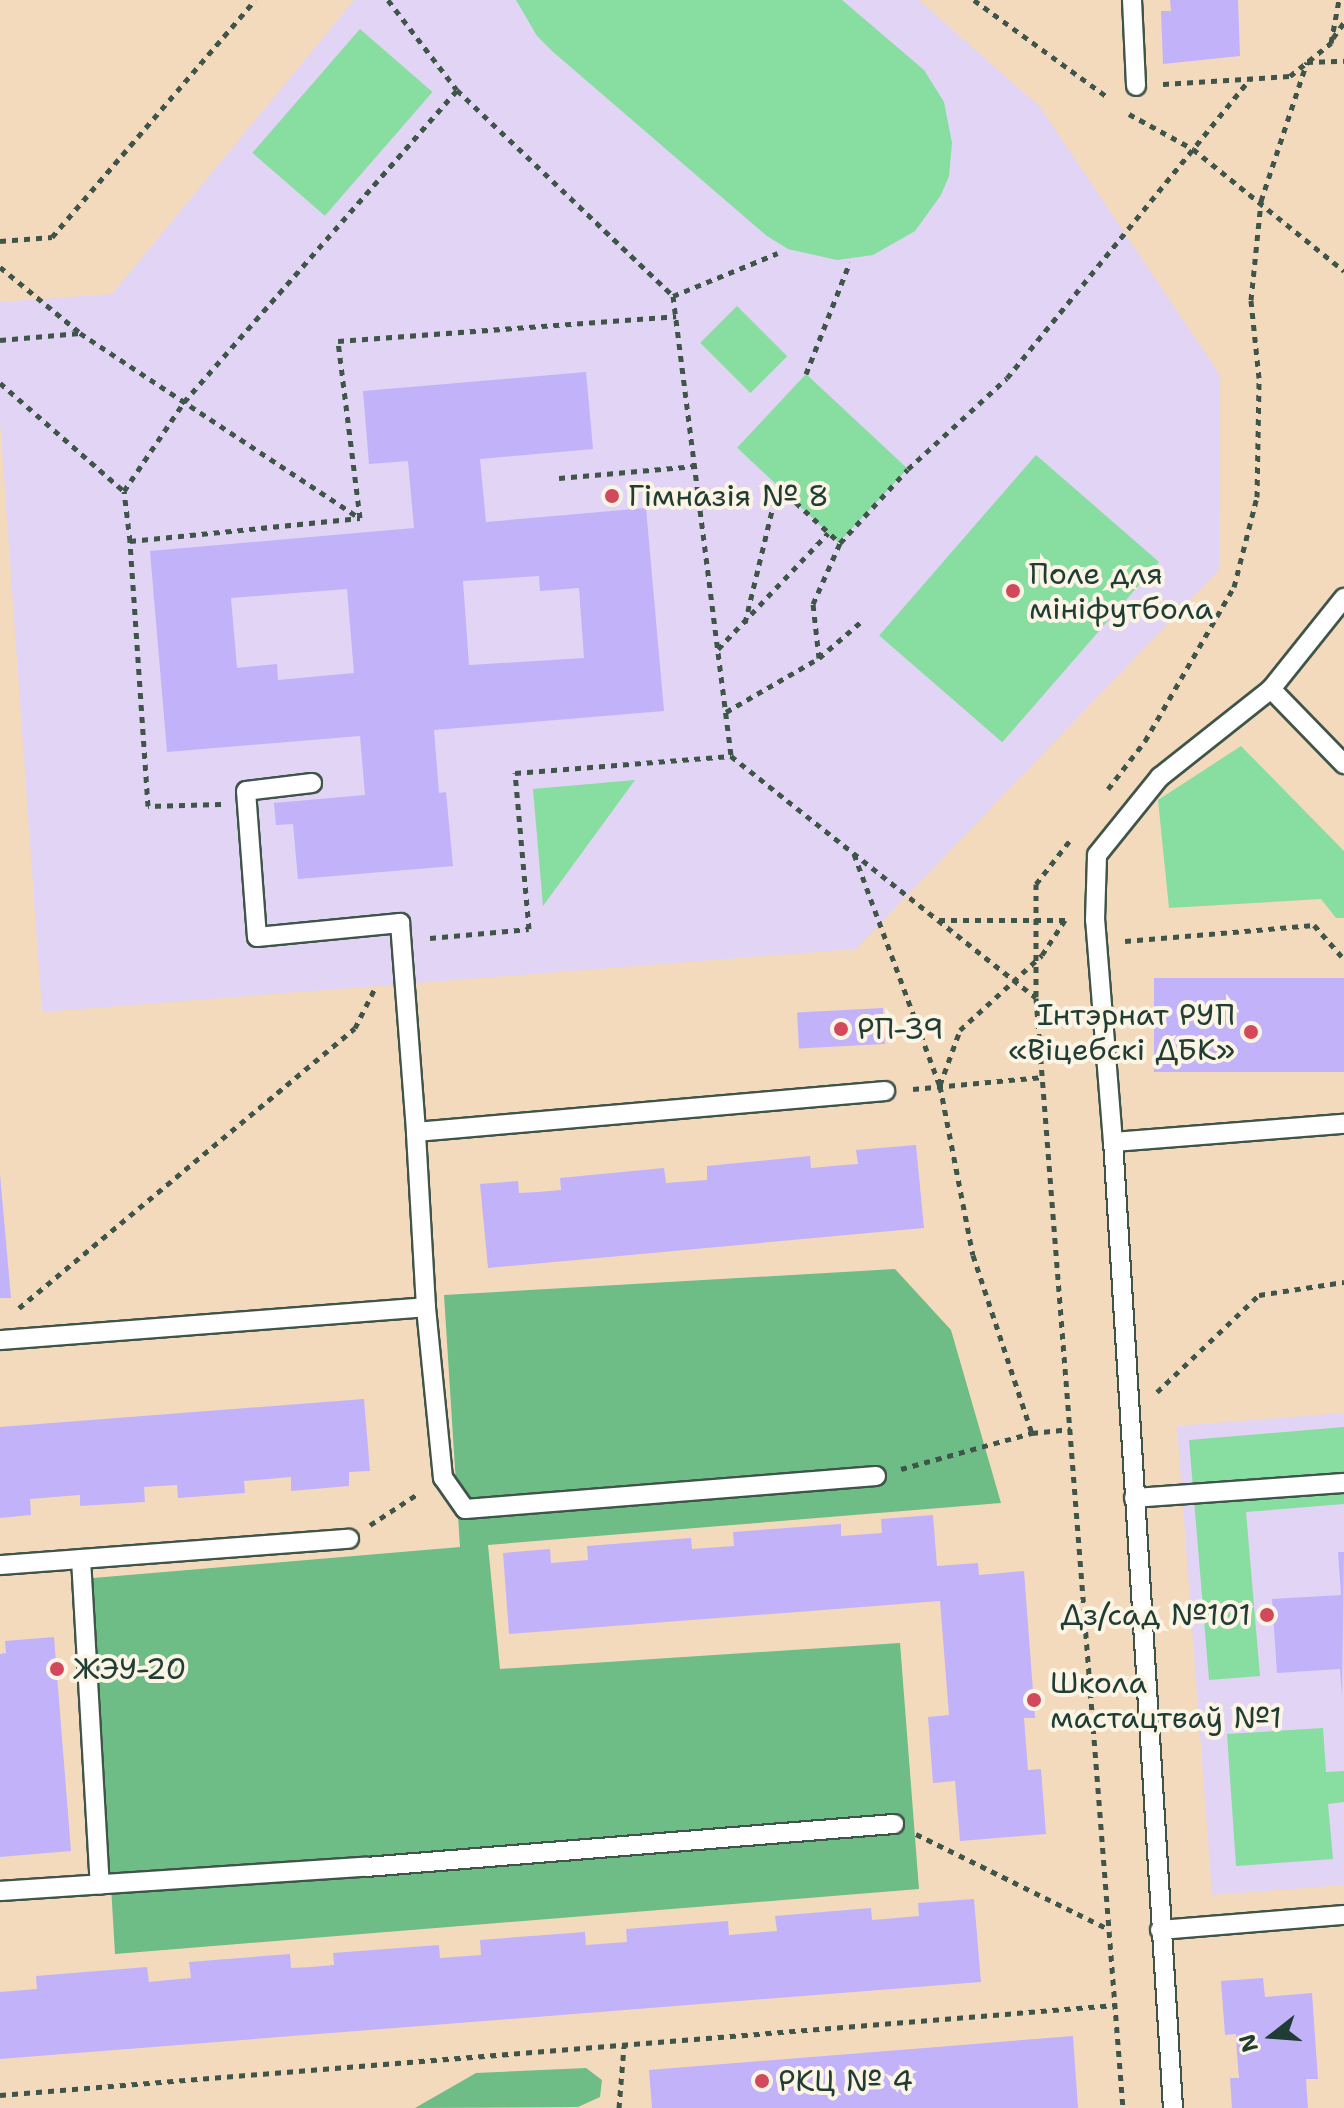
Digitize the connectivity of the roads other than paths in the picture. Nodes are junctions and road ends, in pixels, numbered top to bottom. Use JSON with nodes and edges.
{"nodes":[{"id":1,"x":1132,"y":0,"type":"edge"},
{"id":2,"x":1136,"y":86,"type":"road end"},
{"id":3,"x":1344,"y":598,"type":"edge"},
{"id":4,"x":1271,"y":689,"type":"junction"},
{"id":5,"x":1344,"y":764,"type":"edge"},
{"id":6,"x":312,"y":783,"type":"dead end"},
{"id":7,"x":885,"y":1091,"type":"road end"},
{"id":8,"x":1344,"y":1124,"type":"edge"},
{"id":9,"x":416,"y":1132,"type":"junction"},
{"id":10,"x":1113,"y":1142,"type":"junction"},
{"id":11,"x":426,"y":1307,"type":"junction"},
{"id":12,"x":0,"y":1340,"type":"edge"},
{"id":13,"x":876,"y":1476,"type":"road end"},
{"id":14,"x":1344,"y":1483,"type":"edge"},
{"id":15,"x":1134,"y":1498,"type":"junction"},
{"id":16,"x":349,"y":1539,"type":"road end"},
{"id":17,"x":81,"y":1559,"type":"junction"},
{"id":18,"x":0,"y":1565,"type":"edge"},
{"id":19,"x":894,"y":1824,"type":"road end"},
{"id":20,"x":100,"y":1884,"type":"junction"},
{"id":21,"x":0,"y":1891,"type":"edge"},
{"id":22,"x":1344,"y":1915,"type":"edge"},
{"id":23,"x":1160,"y":1930,"type":"junction"},
{"id":24,"x":1173,"y":2108,"type":"edge"}],
"edges":[{"from":1,"to":2,"type":"lane"},
{"from":3,"to":4,"type":"lane"},
{"from":4,"to":5,"type":"lane"},
{"from":4,"to":10,"type":"lane"},
{"from":6,"to":9,"type":"lane"},
{"from":7,"to":9,"type":"lane"},
{"from":8,"to":10,"type":"lane"},
{"from":9,"to":11,"type":"lane"},
{"from":10,"to":15,"type":"lane"},
{"from":11,"to":12,"type":"lane"},
{"from":11,"to":13,"type":"lane"},
{"from":14,"to":15,"type":"lane"},
{"from":15,"to":23,"type":"lane"},
{"from":16,"to":17,"type":"lane"},
{"from":17,"to":18,"type":"lane"},
{"from":17,"to":20,"type":"lane"},
{"from":19,"to":20,"type":"lane"},
{"from":20,"to":21,"type":"lane"},
{"from":22,"to":23,"type":"lane"},
{"from":23,"to":24,"type":"lane"}]}
